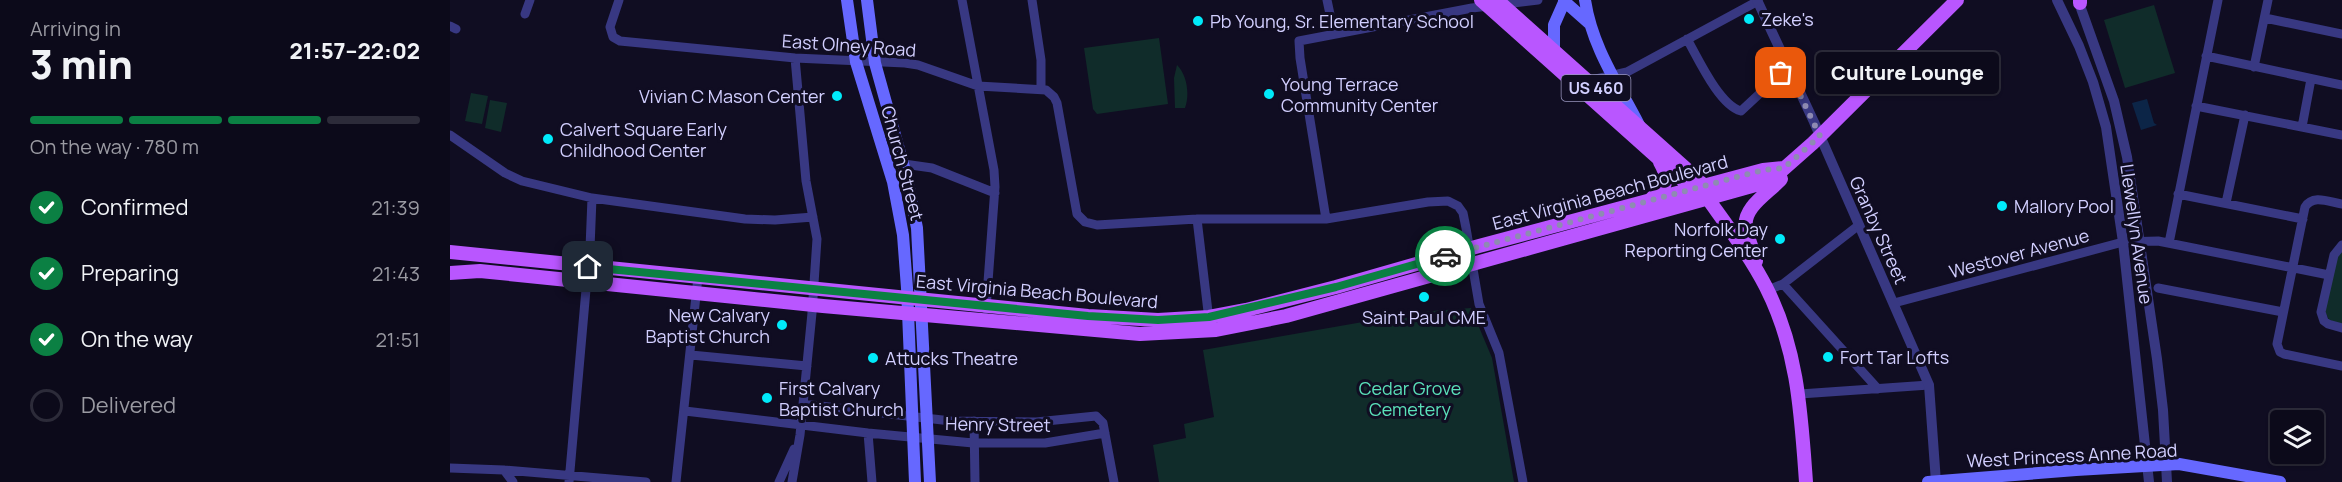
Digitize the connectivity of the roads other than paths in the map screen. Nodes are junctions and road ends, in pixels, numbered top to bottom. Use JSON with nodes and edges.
{"nodes":[{"id":1,"x":530,"y":0,"type":"edge"},
{"id":2,"x":619,"y":0,"type":"edge"},
{"id":3,"x":847,"y":0,"type":"edge"},
{"id":4,"x":867,"y":0,"type":"edge"},
{"id":5,"x":962,"y":0,"type":"edge"},
{"id":6,"x":1032,"y":0,"type":"edge"},
{"id":7,"x":1327,"y":0,"type":"edge"},
{"id":8,"x":1538,"y":0,"type":"edge"},
{"id":9,"x":1564,"y":0,"type":"edge"},
{"id":10,"x":1585,"y":0,"type":"edge"},
{"id":11,"x":1758,"y":0,"type":"edge"},
{"id":12,"x":1957,"y":0,"type":"edge"},
{"id":13,"x":2057,"y":0,"type":"edge"},
{"id":14,"x":2218,"y":0,"type":"edge"},
{"id":15,"x":2268,"y":0,"type":"edge"},
{"id":16,"x":2079,"y":1,"type":"edge"},
{"id":17,"x":1492,"y":3,"type":"edge"},
{"id":18,"x":525,"y":14,"type":"dead end"},
{"id":19,"x":2265,"y":18,"type":"junction"},
{"id":20,"x":1590,"y":24,"type":"junction"},
{"id":21,"x":1334,"y":33,"type":"junction"},
{"id":22,"x":2342,"y":34,"type":"edge"},
{"id":23,"x":1687,"y":39,"type":"junction"},
{"id":24,"x":1553,"y":51,"type":"junction"},
{"id":25,"x":2206,"y":56,"type":"junction"},
{"id":26,"x":795,"y":58,"type":"junction"},
{"id":27,"x":856,"y":62,"type":"junction"},
{"id":28,"x":875,"y":63,"type":"junction"},
{"id":29,"x":1556,"y":66,"type":"junction"},
{"id":30,"x":2254,"y":67,"type":"junction"},
{"id":31,"x":1787,"y":68,"type":"junction"},
{"id":32,"x":1612,"y":76,"type":"junction"},
{"id":33,"x":2311,"y":79,"type":"junction"},
{"id":34,"x":1587,"y":81,"type":"junction"},
{"id":35,"x":2342,"y":85,"type":"edge"},
{"id":36,"x":978,"y":86,"type":"junction"},
{"id":37,"x":1041,"y":88,"type":"junction"},
{"id":38,"x":2196,"y":106,"type":"junction"},
{"id":39,"x":2245,"y":115,"type":"junction"},
{"id":40,"x":1640,"y":126,"type":"junction"},
{"id":41,"x":2302,"y":127,"type":"junction"},
{"id":42,"x":450,"y":135,"type":"edge"},
{"id":43,"x":2342,"y":135,"type":"edge"},
{"id":44,"x":1820,"y":136,"type":"junction"},
{"id":45,"x":1659,"y":160,"type":"junction"},
{"id":46,"x":1790,"y":163,"type":"junction"},
{"id":47,"x":904,"y":164,"type":"junction"},
{"id":48,"x":907,"y":178,"type":"junction"},
{"id":49,"x":893,"y":182,"type":"junction"},
{"id":50,"x":1701,"y":192,"type":"junction"},
{"id":51,"x":995,"y":193,"type":"junction"},
{"id":52,"x":2178,"y":194,"type":"junction"},
{"id":53,"x":592,"y":198,"type":"junction"},
{"id":54,"x":1648,"y":201,"type":"junction"},
{"id":55,"x":2226,"y":203,"type":"junction"},
{"id":56,"x":2342,"y":204,"type":"edge"},
{"id":57,"x":813,"y":217,"type":"junction"},
{"id":58,"x":1197,"y":219,"type":"junction"},
{"id":59,"x":1326,"y":219,"type":"junction"},
{"id":60,"x":2303,"y":219,"type":"junction"},
{"id":61,"x":1858,"y":225,"type":"junction"},
{"id":62,"x":2140,"y":240,"type":"junction"},
{"id":63,"x":2123,"y":242,"type":"junction"},
{"id":64,"x":2169,"y":243,"type":"junction"},
{"id":65,"x":2342,"y":245,"type":"edge"},
{"id":66,"x":590,"y":248,"type":"dead end"},
{"id":67,"x":1469,"y":249,"type":"junction"},
{"id":68,"x":450,"y":252,"type":"edge"},
{"id":69,"x":1472,"y":264,"type":"junction"},
{"id":70,"x":588,"y":267,"type":"junction"},
{"id":71,"x":2292,"y":268,"type":"junction"},
{"id":72,"x":450,"y":273,"type":"edge"},
{"id":73,"x":2329,"y":275,"type":"junction"},
{"id":74,"x":698,"y":277,"type":"junction"},
{"id":75,"x":587,"y":282,"type":"junction"},
{"id":76,"x":1783,"y":284,"type":"junction"},
{"id":77,"x":1765,"y":285,"type":"junction"},
{"id":78,"x":815,"y":288,"type":"junction"},
{"id":79,"x":2158,"y":288,"type":"dead end"},
{"id":80,"x":697,"y":292,"type":"junction"},
{"id":81,"x":1338,"y":294,"type":"junction"},
{"id":82,"x":1894,"y":303,"type":"junction"},
{"id":83,"x":813,"y":305,"type":"junction"},
{"id":84,"x":907,"y":305,"type":"junction"},
{"id":85,"x":923,"y":307,"type":"junction"},
{"id":86,"x":2283,"y":312,"type":"junction"},
{"id":87,"x":986,"y":313,"type":"junction"},
{"id":88,"x":1210,"y":324,"type":"junction"},
{"id":89,"x":2342,"y":328,"type":"edge"},
{"id":90,"x":691,"y":355,"type":"junction"},
{"id":91,"x":807,"y":366,"type":"junction"},
{"id":92,"x":2342,"y":366,"type":"edge"},
{"id":93,"x":1929,"y":385,"type":"junction"},
{"id":94,"x":1878,"y":389,"type":"junction"},
{"id":95,"x":1800,"y":394,"type":"junction"},
{"id":96,"x":803,"y":404,"type":"junction"},
{"id":97,"x":685,"y":411,"type":"junction"},
{"id":98,"x":912,"y":417,"type":"junction"},
{"id":99,"x":928,"y":419,"type":"junction"},
{"id":100,"x":974,"y":422,"type":"junction"},
{"id":101,"x":801,"y":424,"type":"junction"},
{"id":102,"x":868,"y":433,"type":"junction"},
{"id":103,"x":1105,"y":433,"type":"junction"},
{"id":104,"x":800,"y":435,"type":"junction"},
{"id":105,"x":913,"y":437,"type":"junction"},
{"id":106,"x":928,"y":439,"type":"junction"},
{"id":107,"x":973,"y":442,"type":"junction"},
{"id":108,"x":2167,"y":465,"type":"junction"},
{"id":109,"x":2149,"y":466,"type":"junction"},
{"id":110,"x":450,"y":468,"type":"edge"},
{"id":111,"x":504,"y":470,"type":"junction"},
{"id":112,"x":569,"y":478,"type":"edge"},
{"id":113,"x":1985,"y":480,"type":"edge"},
{"id":114,"x":513,"y":482,"type":"edge"},
{"id":115,"x":646,"y":482,"type":"edge"},
{"id":116,"x":676,"y":482,"type":"edge"},
{"id":117,"x":779,"y":482,"type":"edge"},
{"id":118,"x":792,"y":482,"type":"edge"},
{"id":119,"x":872,"y":482,"type":"edge"},
{"id":120,"x":915,"y":482,"type":"edge"},
{"id":121,"x":930,"y":482,"type":"edge"},
{"id":122,"x":975,"y":482,"type":"edge"},
{"id":123,"x":1104,"y":482,"type":"edge"},
{"id":124,"x":1114,"y":482,"type":"edge"},
{"id":125,"x":1523,"y":482,"type":"edge"},
{"id":126,"x":1806,"y":482,"type":"edge"},
{"id":127,"x":1933,"y":482,"type":"edge"},
{"id":128,"x":2149,"y":482,"type":"edge"},
{"id":129,"x":2167,"y":482,"type":"edge"},
{"id":130,"x":2280,"y":482,"type":"edge"}],
"edges":[{"from":1,"to":18,"type":"street"},
{"from":2,"to":26,"type":"street","name":"East Olney Road"},
{"from":3,"to":27,"type":"main road","name":"Church Street"},
{"from":4,"to":28,"type":"main road","name":"Church Street"},
{"from":5,"to":36,"type":"street"},
{"from":6,"to":37,"type":"street"},
{"from":7,"to":21,"type":"street"},
{"from":8,"to":17,"type":"street"},
{"from":9,"to":20,"type":"main road"},
{"from":9,"to":24,"type":"main road"},
{"from":10,"to":20,"type":"main road"},
{"from":11,"to":23,"type":"street"},
{"from":11,"to":31,"type":"street","name":"Granby Street"},
{"from":12,"to":44,"type":"main road","name":"East Virginia Beach Boulevard"},
{"from":13,"to":63,"type":"street","name":"Llewellyn Avenue"},
{"from":14,"to":25,"type":"street"},
{"from":15,"to":19,"type":"street"},
{"from":16,"to":62,"type":"street","name":"Llewellyn Avenue"},
{"from":17,"to":21,"type":"street"},
{"from":17,"to":24,"type":"main road","number":"US 460"},
{"from":17,"to":29,"type":"main road","number":"US 460"},
{"from":19,"to":22,"type":"street"},
{"from":19,"to":30,"type":"street"},
{"from":20,"to":32,"type":"main road"},
{"from":21,"to":59,"type":"street"},
{"from":23,"to":31,"type":"street"},
{"from":23,"to":32,"type":"street"},
{"from":24,"to":29,"type":"main road"},
{"from":24,"to":34,"type":"main road","number":"US 460"},
{"from":25,"to":30,"type":"street"},
{"from":25,"to":38,"type":"street"},
{"from":26,"to":27,"type":"street","name":"East Olney Road"},
{"from":26,"to":57,"type":"street"},
{"from":27,"to":28,"type":"street","name":"East Olney Road"},
{"from":27,"to":49,"type":"main road","name":"Church Street"},
{"from":28,"to":36,"type":"street","name":"East Olney Road"},
{"from":28,"to":47,"type":"main road","name":"Church Street"},
{"from":29,"to":45,"type":"main road","number":"US 460"},
{"from":30,"to":33,"type":"street"},
{"from":31,"to":44,"type":"street","name":"Granby Street"},
{"from":32,"to":34,"type":"street"},
{"from":32,"to":40,"type":"main road"},
{"from":33,"to":35,"type":"street"},
{"from":33,"to":41,"type":"street"},
{"from":34,"to":40,"type":"main road","number":"US 460"},
{"from":36,"to":37,"type":"street","name":"East Olney Road"},
{"from":36,"to":51,"type":"street"},
{"from":37,"to":58,"type":"street"},
{"from":38,"to":39,"type":"street"},
{"from":38,"to":52,"type":"street"},
{"from":39,"to":41,"type":"street"},
{"from":39,"to":55,"type":"street"},
{"from":40,"to":50,"type":"main road","number":"US 460"},
{"from":41,"to":43,"type":"street"},
{"from":42,"to":53,"type":"street"},
{"from":44,"to":46,"type":"main road","name":"East Virginia Beach Boulevard"},
{"from":44,"to":61,"type":"street","name":"Granby Street"},
{"from":45,"to":50,"type":"main road","number":"US 460"},
{"from":45,"to":54,"type":"main road"},
{"from":46,"to":50,"type":"main road","name":"East Virginia Beach Boulevard"},
{"from":46,"to":77,"type":"main road"},
{"from":47,"to":48,"type":"main road","name":"Church Street"},
{"from":47,"to":51,"type":"street"},
{"from":48,"to":49,"type":"street"},
{"from":48,"to":85,"type":"main road","name":"Church Street"},
{"from":49,"to":84,"type":"main road","name":"Church Street"},
{"from":50,"to":54,"type":"main road","name":"East Virginia Beach Boulevard"},
{"from":50,"to":69,"type":"main road","name":"East Virginia Beach Boulevard"},
{"from":50,"to":77,"type":"main road","number":"US 460"},
{"from":51,"to":87,"type":"street"},
{"from":52,"to":55,"type":"street"},
{"from":52,"to":64,"type":"street"},
{"from":53,"to":57,"type":"street"},
{"from":53,"to":66,"type":"street"},
{"from":54,"to":67,"type":"main road","name":"East Virginia Beach Boulevard"},
{"from":55,"to":60,"type":"street"},
{"from":56,"to":60,"type":"street"},
{"from":57,"to":78,"type":"street"},
{"from":58,"to":59,"type":"street"},
{"from":58,"to":88,"type":"street"},
{"from":59,"to":67,"type":"street"},
{"from":60,"to":71,"type":"street"},
{"from":61,"to":76,"type":"street"},
{"from":61,"to":82,"type":"street","name":"Granby Street"},
{"from":62,"to":63,"type":"street","name":"Westover Avenue"},
{"from":62,"to":64,"type":"street","name":"Westover Avenue"},
{"from":62,"to":108,"type":"street","name":"Llewellyn Avenue"},
{"from":63,"to":82,"type":"street","name":"Westover Avenue"},
{"from":63,"to":109,"type":"street","name":"Llewellyn Avenue"},
{"from":64,"to":71,"type":"street","name":"Westover Avenue"},
{"from":65,"to":73,"type":"street"},
{"from":67,"to":69,"type":"street"},
{"from":67,"to":81,"type":"main road","name":"East Virginia Beach Boulevard"},
{"from":68,"to":70,"type":"main road","name":"East Virginia Beach Boulevard"},
{"from":69,"to":81,"type":"main road","name":"East Virginia Beach Boulevard"},
{"from":69,"to":125,"type":"street"},
{"from":70,"to":74,"type":"main road","name":"East Virginia Beach Boulevard"},
{"from":70,"to":75,"type":"street"},
{"from":71,"to":73,"type":"street","name":"Westover Avenue"},
{"from":71,"to":86,"type":"street"},
{"from":72,"to":75,"type":"main road","name":"East Virginia Beach Boulevard"},
{"from":73,"to":89,"type":"street"},
{"from":74,"to":78,"type":"main road","name":"East Virginia Beach Boulevard"},
{"from":74,"to":80,"type":"street"},
{"from":75,"to":80,"type":"main road","name":"East Virginia Beach Boulevard"},
{"from":75,"to":112,"type":"street"},
{"from":76,"to":77,"type":"street"},
{"from":76,"to":94,"type":"street"},
{"from":77,"to":95,"type":"main road","number":"US 460"},
{"from":78,"to":83,"type":"street"},
{"from":78,"to":84,"type":"main road","name":"East Virginia Beach Boulevard"},
{"from":79,"to":86,"type":"street"},
{"from":80,"to":83,"type":"main road","name":"East Virginia Beach Boulevard"},
{"from":80,"to":90,"type":"street"},
{"from":81,"to":88,"type":"main road","name":"East Virginia Beach Boulevard"},
{"from":82,"to":93,"type":"street","name":"Granby Street"},
{"from":83,"to":84,"type":"main road","name":"East Virginia Beach Boulevard"},
{"from":83,"to":91,"type":"street"},
{"from":84,"to":85,"type":"main road","name":"East Virginia Beach Boulevard"},
{"from":84,"to":98,"type":"main road","name":"Church Street"},
{"from":85,"to":87,"type":"main road","name":"East Virginia Beach Boulevard"},
{"from":85,"to":99,"type":"main road","name":"Church Street"},
{"from":86,"to":92,"type":"street"},
{"from":87,"to":88,"type":"main road","name":"East Virginia Beach Boulevard"},
{"from":90,"to":91,"type":"street"},
{"from":90,"to":97,"type":"street"},
{"from":91,"to":96,"type":"street"},
{"from":93,"to":94,"type":"street"},
{"from":93,"to":127,"type":"street","name":"Granby Street"},
{"from":94,"to":95,"type":"street"},
{"from":95,"to":126,"type":"main road","number":"US 460"},
{"from":96,"to":98,"type":"street","name":"Henry Street"},
{"from":96,"to":101,"type":"street"},
{"from":97,"to":101,"type":"street","name":"Henry Street"},
{"from":97,"to":116,"type":"street"},
{"from":98,"to":99,"type":"street","name":"Henry Street"},
{"from":98,"to":105,"type":"main road","name":"Church Street"},
{"from":99,"to":100,"type":"street","name":"Henry Street"},
{"from":99,"to":106,"type":"main road","name":"Church Street"},
{"from":100,"to":103,"type":"street","name":"Henry Street"},
{"from":100,"to":107,"type":"street"},
{"from":101,"to":102,"type":"street","name":"Henry Street"},
{"from":101,"to":104,"type":"street"},
{"from":102,"to":105,"type":"street","name":"Henry Street"},
{"from":102,"to":119,"type":"street"},
{"from":103,"to":107,"type":"street","name":"Henry Street"},
{"from":103,"to":124,"type":"street"},
{"from":104,"to":117,"type":"street"},
{"from":104,"to":118,"type":"street"},
{"from":105,"to":106,"type":"street","name":"Henry Street"},
{"from":105,"to":120,"type":"main road","name":"Church Street"},
{"from":106,"to":107,"type":"street","name":"Henry Street"},
{"from":106,"to":121,"type":"main road","name":"Church Street"},
{"from":107,"to":122,"type":"street"},
{"from":108,"to":109,"type":"main road","name":"West Princess Anne Road"},
{"from":108,"to":129,"type":"street","name":"Llewellyn Avenue"},
{"from":108,"to":130,"type":"main road","name":"West Princess Anne Road"},
{"from":109,"to":113,"type":"main road","name":"West Princess Anne Road"},
{"from":109,"to":128,"type":"street","name":"Llewellyn Avenue"},
{"from":110,"to":111,"type":"street"},
{"from":111,"to":112,"type":"street"},
{"from":111,"to":114,"type":"street"},
{"from":112,"to":115,"type":"street"},
{"from":113,"to":127,"type":"main road","name":"West Princess Anne Road"},
{"from":123,"to":124,"type":"street"}]}
